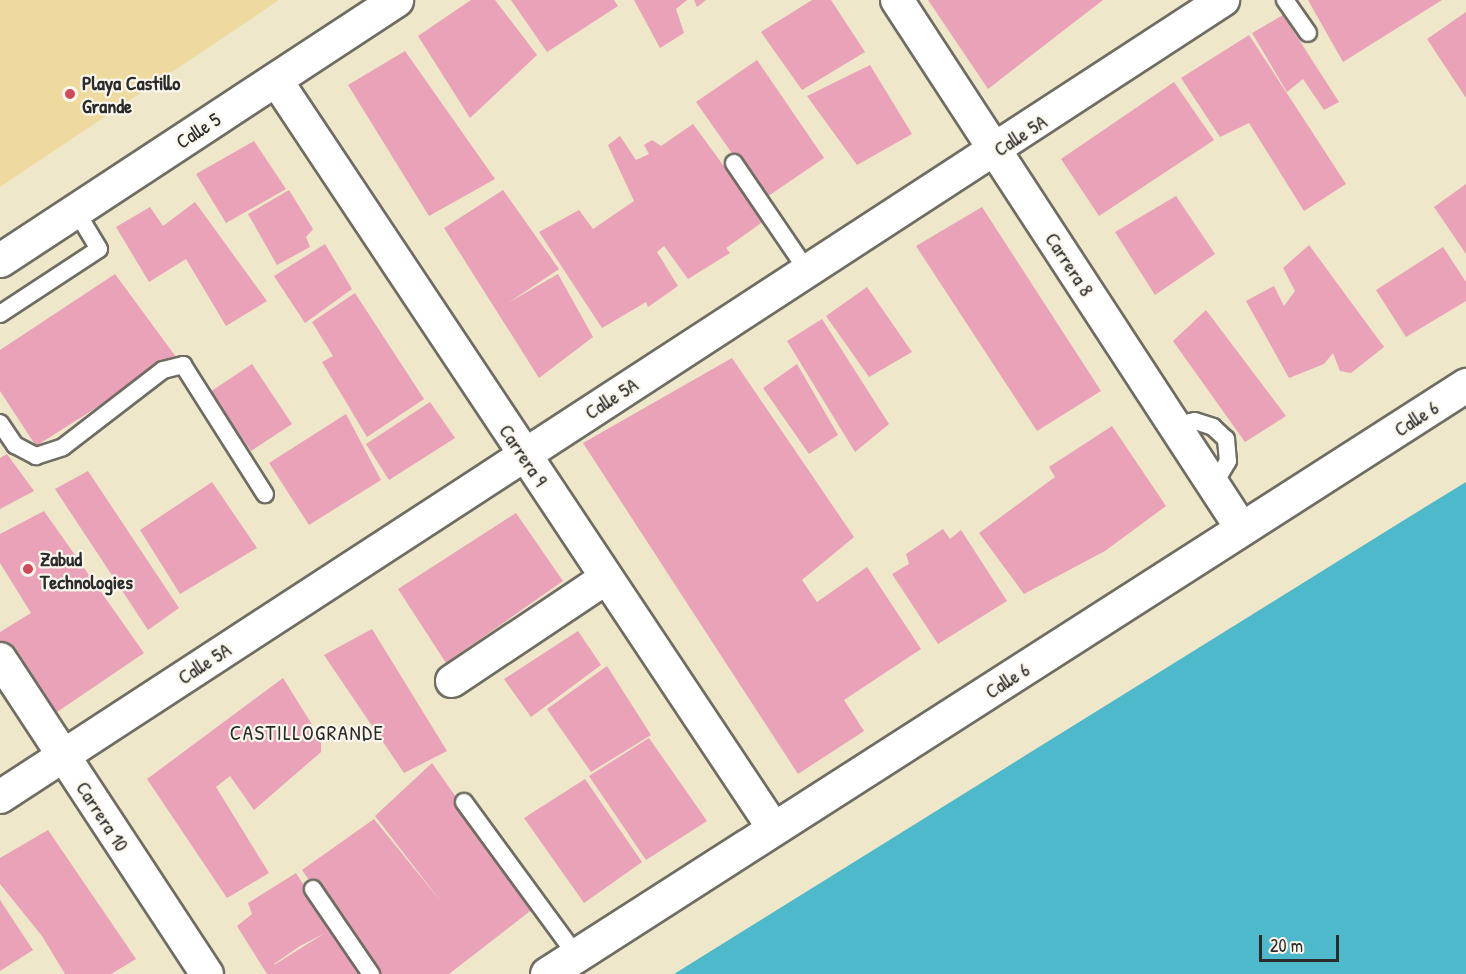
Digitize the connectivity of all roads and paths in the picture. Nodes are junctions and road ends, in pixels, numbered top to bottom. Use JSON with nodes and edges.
{"nodes":[{"id":1,"x":396,"y":0,"type":"edge"},
{"id":2,"x":897,"y":0,"type":"edge"},
{"id":3,"x":1223,"y":0,"type":"edge"},
{"id":4,"x":1285,"y":0,"type":"edge"},
{"id":5,"x":1308,"y":33,"type":"dead end"},
{"id":6,"x":276,"y":80,"type":"junction"},
{"id":7,"x":996,"y":151,"type":"junction"},
{"id":8,"x":734,"y":163,"type":"dead end"},
{"id":9,"x":76,"y":211,"type":"junction"},
{"id":10,"x":0,"y":260,"type":"edge"},
{"id":11,"x":808,"y":272,"type":"junction"},
{"id":12,"x":0,"y":314,"type":"edge"},
{"id":13,"x":1466,"y":385,"type":"edge"},
{"id":14,"x":0,"y":423,"type":"edge"},
{"id":15,"x":524,"y":454,"type":"junction"},
{"id":16,"x":265,"y":494,"type":"dead end"},
{"id":17,"x":1242,"y":529,"type":"junction"},
{"id":18,"x":606,"y":578,"type":"junction"},
{"id":19,"x":0,"y":659,"type":"edge"},
{"id":20,"x":452,"y":681,"type":"dead end"},
{"id":21,"x":63,"y":755,"type":"junction"},
{"id":22,"x":0,"y":797,"type":"edge"},
{"id":23,"x":464,"y":802,"type":"dead end"},
{"id":24,"x":774,"y":829,"type":"junction"},
{"id":25,"x":313,"y":889,"type":"dead end"},
{"id":26,"x":576,"y":955,"type":"junction"},
{"id":27,"x":207,"y":974,"type":"edge"},
{"id":28,"x":371,"y":974,"type":"edge"},
{"id":29,"x":547,"y":974,"type":"edge"}],
"edges":[{"from":1,"to":6,"type":"street","name":"Calle 5"},
{"from":2,"to":7,"type":"street","name":"Carrera 8"},
{"from":3,"to":7,"type":"street","name":"Calle 5A"},
{"from":4,"to":5,"type":"lane"},
{"from":6,"to":9,"type":"street","name":"Calle 5"},
{"from":6,"to":15,"type":"street","name":"Carrera 9"},
{"from":7,"to":11,"type":"street","name":"Calle 5A"},
{"from":7,"to":17,"type":"street","name":"Carrera 8"},
{"from":8,"to":11,"type":"lane"},
{"from":9,"to":10,"type":"street","name":"Calle 5"},
{"from":9,"to":12,"type":"lane"},
{"from":11,"to":15,"type":"street","name":"Calle 5A"},
{"from":13,"to":17,"type":"street","name":"Calle 6"},
{"from":14,"to":16,"type":"lane"},
{"from":15,"to":18,"type":"street","name":"Carrera 9"},
{"from":15,"to":21,"type":"street","name":"Calle 5A"},
{"from":17,"to":24,"type":"street","name":"Calle 6"},
{"from":18,"to":20,"type":"street"},
{"from":18,"to":24,"type":"street","name":"Carrera 9"},
{"from":19,"to":21,"type":"street","name":"Carrera 10"},
{"from":21,"to":22,"type":"street","name":"Calle 5A"},
{"from":21,"to":27,"type":"street","name":"Carrera 10"},
{"from":23,"to":26,"type":"lane"},
{"from":24,"to":26,"type":"street","name":"Calle 6"},
{"from":25,"to":28,"type":"lane"},
{"from":26,"to":29,"type":"street","name":"Calle 6"}]}
